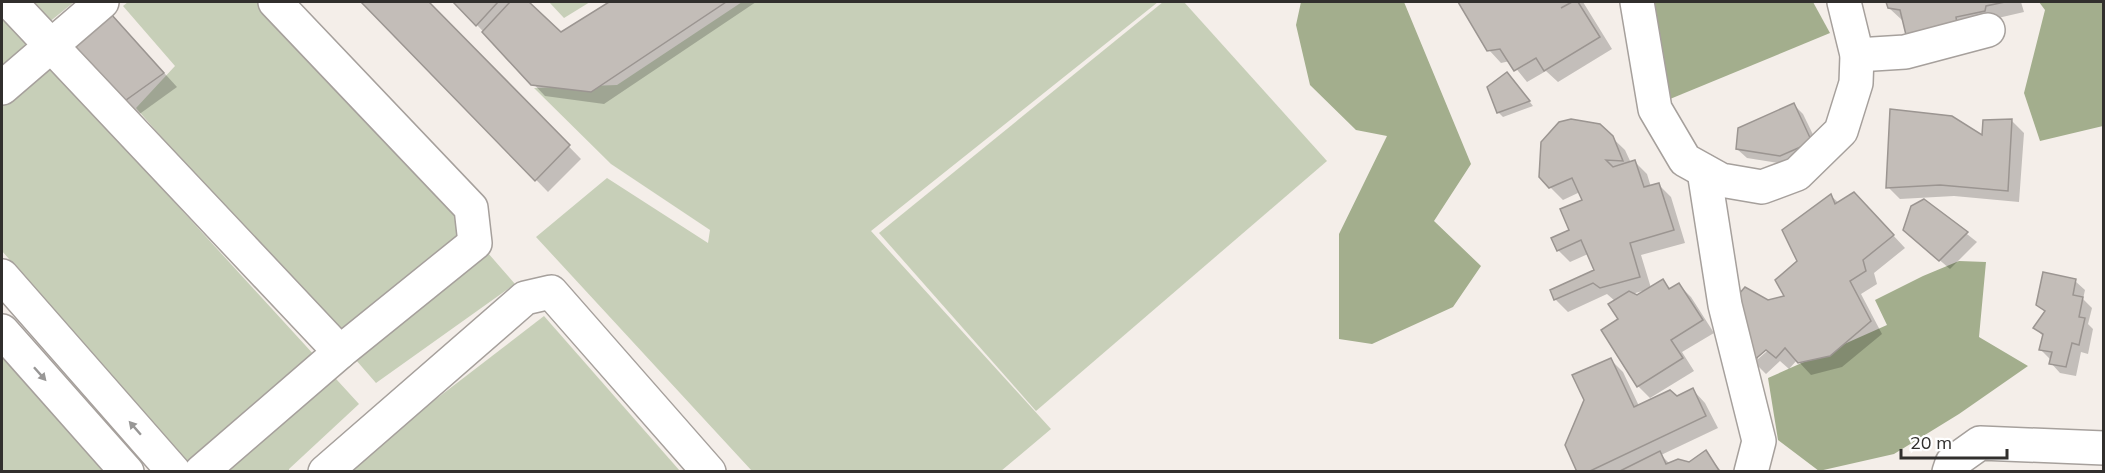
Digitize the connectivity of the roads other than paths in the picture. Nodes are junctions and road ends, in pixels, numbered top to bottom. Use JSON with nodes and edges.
{"nodes":[{"id":1,"x":10,"y":2,"type":"edge"},
{"id":2,"x":102,"y":2,"type":"edge"},
{"id":3,"x":275,"y":2,"type":"edge"},
{"id":4,"x":1637,"y":2,"type":"edge"},
{"id":5,"x":1844,"y":2,"type":"edge"},
{"id":6,"x":1988,"y":30,"type":"dead end"},
{"id":7,"x":51,"y":45,"type":"junction"},
{"id":8,"x":1857,"y":55,"type":"junction"},
{"id":9,"x":2,"y":88,"type":"edge"},
{"id":10,"x":1704,"y":171,"type":"junction"},
{"id":11,"x":2,"y":276,"type":"edge"},
{"id":12,"x":2,"y":331,"type":"edge"},
{"id":13,"x":340,"y":352,"type":"junction"},
{"id":14,"x":2103,"y":448,"type":"edge"},
{"id":15,"x":127,"y":471,"type":"edge"},
{"id":16,"x":174,"y":471,"type":"edge"},
{"id":17,"x":201,"y":471,"type":"edge"},
{"id":18,"x":325,"y":471,"type":"edge"},
{"id":19,"x":709,"y":471,"type":"edge"},
{"id":20,"x":1751,"y":471,"type":"edge"},
{"id":21,"x":1949,"y":471,"type":"edge"}],
"edges":[{"from":1,"to":7,"type":"street"},
{"from":2,"to":7,"type":"street"},
{"from":3,"to":13,"type":"street"},
{"from":4,"to":10,"type":"street"},
{"from":5,"to":8,"type":"street"},
{"from":6,"to":8,"type":"street"},
{"from":7,"to":9,"type":"street"},
{"from":7,"to":13,"type":"street"},
{"from":8,"to":10,"type":"street"},
{"from":10,"to":20,"type":"street"},
{"from":16,"to":11,"type":"street","one_way":true},
{"from":12,"to":15,"type":"street","one_way":true},
{"from":13,"to":17,"type":"street"},
{"from":14,"to":21,"type":"street"},
{"from":18,"to":19,"type":"street"}]}
